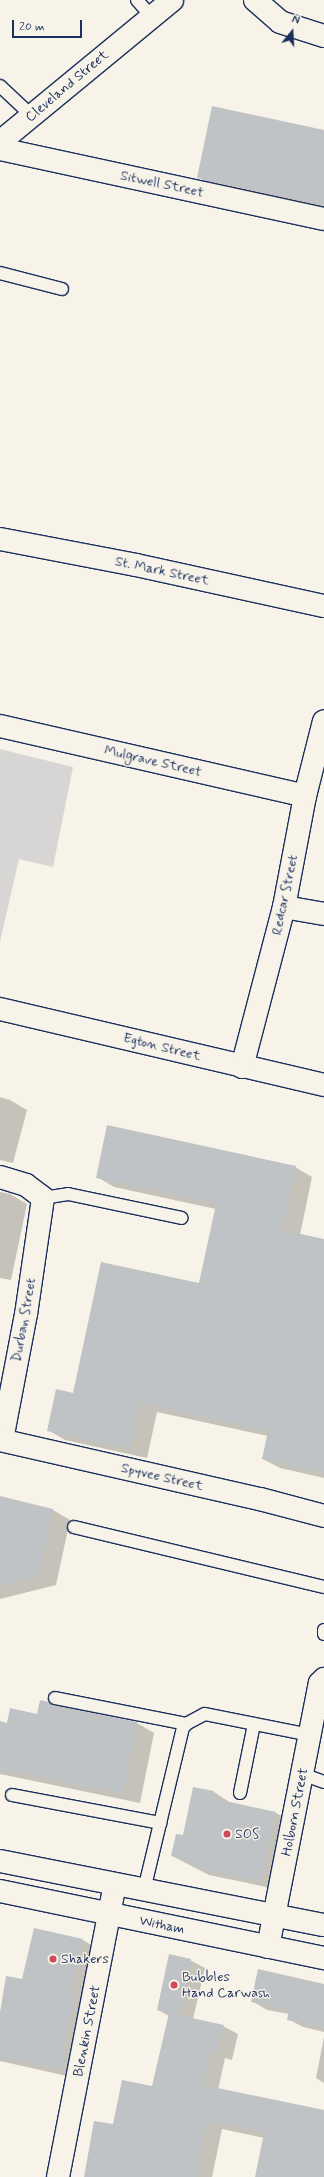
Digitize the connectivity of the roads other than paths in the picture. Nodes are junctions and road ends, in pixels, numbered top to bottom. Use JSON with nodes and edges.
{"nodes":[{"id":1,"x":137,"y":0,"type":"edge"},
{"id":2,"x":172,"y":0,"type":"edge"},
{"id":3,"x":255,"y":0,"type":"edge"},
{"id":4,"x":152,"y":17,"type":"junction"},
{"id":5,"x":324,"y":36,"type":"edge"},
{"id":6,"x":0,"y":86,"type":"edge"},
{"id":7,"x":32,"y":116,"type":"junction"},
{"id":8,"x":0,"y":142,"type":"edge"},
{"id":9,"x":0,"y":149,"type":"edge"},
{"id":10,"x":324,"y":219,"type":"edge"},
{"id":11,"x":0,"y":272,"type":"edge"},
{"id":12,"x":62,"y":289,"type":"dead end"},
{"id":13,"x":0,"y":539,"type":"edge"},
{"id":14,"x":324,"y":606,"type":"edge"},
{"id":15,"x":324,"y":721,"type":"edge"},
{"id":16,"x":0,"y":726,"type":"edge"},
{"id":17,"x":305,"y":796,"type":"junction"},
{"id":18,"x":284,"y":906,"type":"junction"},
{"id":19,"x":324,"y":914,"type":"edge"},
{"id":20,"x":0,"y":1009,"type":"edge"},
{"id":21,"x":242,"y":1067,"type":"junction"},
{"id":22,"x":324,"y":1085,"type":"edge"},
{"id":23,"x":0,"y":1177,"type":"edge"},
{"id":24,"x":43,"y":1198,"type":"junction"},
{"id":25,"x":182,"y":1218,"type":"dead end"},
{"id":26,"x":1,"y":1440,"type":"edge"},
{"id":27,"x":324,"y":1516,"type":"edge"},
{"id":28,"x":74,"y":1527,"type":"dead end"},
{"id":29,"x":324,"y":1587,"type":"edge"},
{"id":30,"x":324,"y":1630,"type":"edge"},
{"id":31,"x":324,"y":1634,"type":"edge"},
{"id":32,"x":324,"y":1679,"type":"edge"},
{"id":33,"x":55,"y":1698,"type":"dead end"},
{"id":34,"x":186,"y":1724,"type":"junction"},
{"id":35,"x":254,"y":1724,"type":"junction"},
{"id":36,"x":310,"y":1735,"type":"junction"},
{"id":37,"x":302,"y":1774,"type":"junction"},
{"id":38,"x":324,"y":1782,"type":"edge"},
{"id":39,"x":240,"y":1793,"type":"dead end"},
{"id":40,"x":12,"y":1795,"type":"dead end"},
{"id":41,"x":160,"y":1823,"type":"junction"},
{"id":42,"x":0,"y":1861,"type":"edge"},
{"id":43,"x":115,"y":1884,"type":"junction"},
{"id":44,"x":144,"y":1890,"type":"junction"},
{"id":45,"x":0,"y":1891,"type":"edge"},
{"id":46,"x":110,"y":1914,"type":"junction"},
{"id":47,"x":274,"y":1916,"type":"junction"},
{"id":48,"x":324,"y":1925,"type":"edge"},
{"id":49,"x":268,"y":1947,"type":"junction"},
{"id":50,"x":324,"y":1958,"type":"edge"},
{"id":51,"x":58,"y":2177,"type":"edge"}],
"edges":[{"from":1,"to":4,"type":"lane"},
{"from":2,"to":4,"type":"main road","name":"Cleveland Street"},
{"from":3,"to":5,"type":"main road"},
{"from":4,"to":7,"type":"main road","name":"Cleveland Street"},
{"from":6,"to":7,"type":"lane"},
{"from":7,"to":8,"type":"main road","name":"Cleveland Street"},
{"from":9,"to":10,"type":"main road","name":"Sitwell Street"},
{"from":11,"to":12,"type":"lane"},
{"from":13,"to":14,"type":"main road","name":"St. Mark Street"},
{"from":15,"to":17,"type":"main road","name":"Redcar Street"},
{"from":16,"to":17,"type":"main road","name":"Mulgrave Street"},
{"from":17,"to":18,"type":"main road","name":"Redcar Street"},
{"from":18,"to":19,"type":"main road"},
{"from":18,"to":21,"type":"main road","name":"Redcar Street"},
{"from":20,"to":21,"type":"main road","name":"Egton Street"},
{"from":21,"to":22,"type":"main road","name":"Egton Street"},
{"from":23,"to":24,"type":"main road"},
{"from":24,"to":25,"type":"lane"},
{"from":24,"to":26,"type":"main road","name":"Durban Street"},
{"from":26,"to":27,"type":"main road","name":"Spyvee Street"},
{"from":28,"to":29,"type":"lane"},
{"from":30,"to":31,"type":"lane"},
{"from":32,"to":36,"type":"main road","name":"Holborn Street"},
{"from":33,"to":34,"type":"lane"},
{"from":34,"to":35,"type":"lane"},
{"from":34,"to":41,"type":"lane"},
{"from":35,"to":36,"type":"lane"},
{"from":35,"to":39,"type":"lane"},
{"from":36,"to":37,"type":"main road","name":"Holborn Street"},
{"from":37,"to":38,"type":"lane"},
{"from":37,"to":47,"type":"main road","name":"Holborn Street"},
{"from":40,"to":41,"type":"lane"},
{"from":41,"to":44,"type":"lane"},
{"from":42,"to":43,"type":"main road"},
{"from":43,"to":44,"type":"main road"},
{"from":43,"to":46,"type":"main road","name":"Blenkin Street"},
{"from":44,"to":47,"type":"main road"},
{"from":45,"to":46,"type":"main road","name":"Witham"},
{"from":46,"to":49,"type":"main road","name":"Witham"},
{"from":46,"to":51,"type":"main road","name":"Blenkin Street"},
{"from":47,"to":48,"type":"main road"},
{"from":47,"to":49,"type":"main road","name":"Holborn Street"},
{"from":49,"to":50,"type":"main road","name":"Witham"}]}
